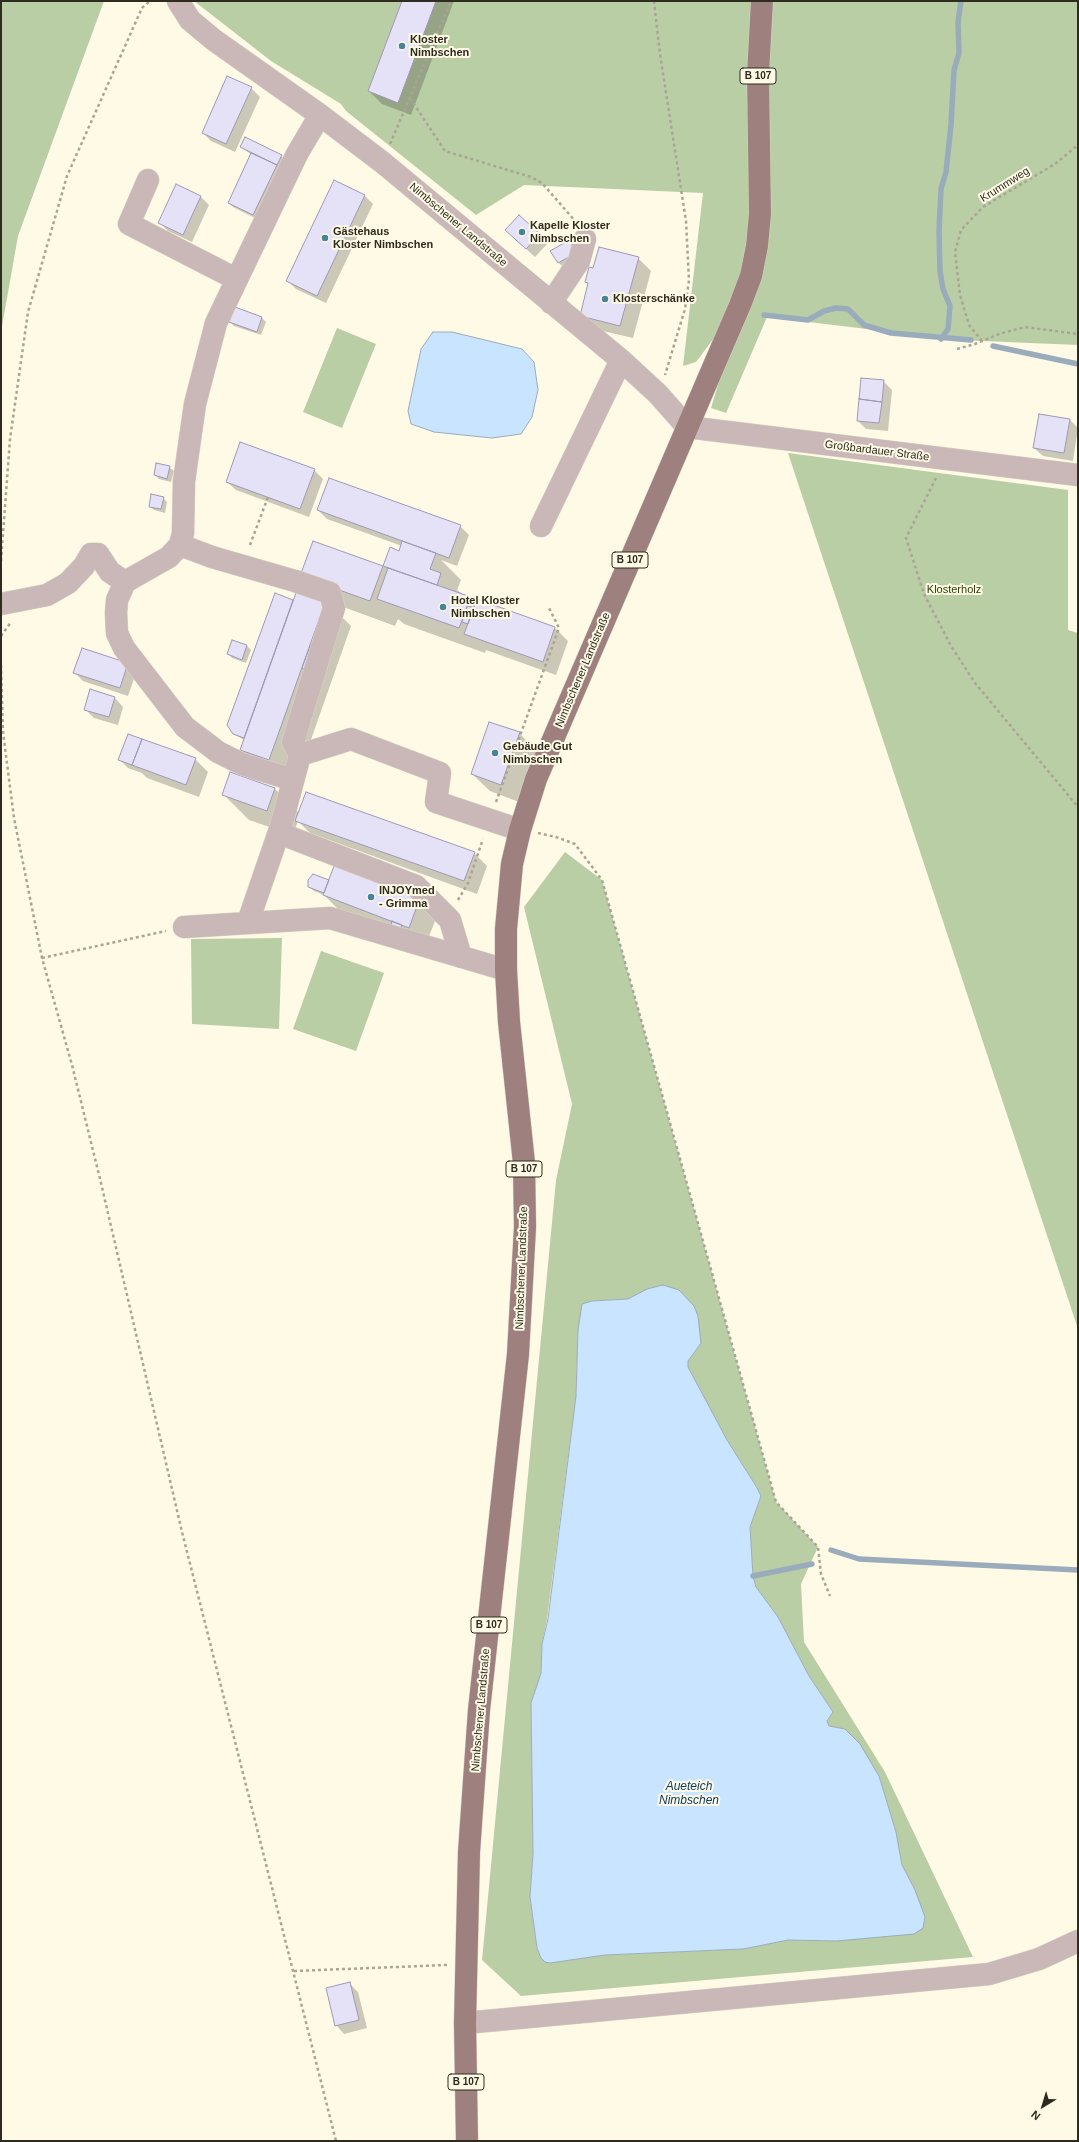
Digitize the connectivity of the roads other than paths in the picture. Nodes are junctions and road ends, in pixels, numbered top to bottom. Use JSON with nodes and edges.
{"nodes":[{"id":1,"x":178,"y":1,"type":"edge"},
{"id":2,"x":762,"y":1,"type":"edge"},
{"id":3,"x":320,"y":115,"type":"junction"},
{"id":4,"x":148,"y":180,"type":"dead end"},
{"id":5,"x":586,"y":239,"type":"road end"},
{"id":6,"x":236,"y":279,"type":"junction"},
{"id":7,"x":551,"y":303,"type":"junction"},
{"id":8,"x":620,"y":360,"type":"junction"},
{"id":9,"x":687,"y":427,"type":"junction"},
{"id":10,"x":1072,"y":474,"type":"edge"},
{"id":11,"x":541,"y":526,"type":"dead end"},
{"id":12,"x":180,"y":545,"type":"junction"},
{"id":13,"x":125,"y":582,"type":"junction"},
{"id":14,"x":1,"y":604,"type":"edge"},
{"id":15,"x":300,"y":755,"type":"junction"},
{"id":16,"x":293,"y":780,"type":"junction"},
{"id":17,"x":520,"y":830,"type":"junction"},
{"id":18,"x":279,"y":833,"type":"junction"},
{"id":19,"x":248,"y":922,"type":"junction"},
{"id":20,"x":184,"y":927,"type":"road end"},
{"id":21,"x":461,"y":957,"type":"junction"},
{"id":22,"x":506,"y":970,"type":"junction"},
{"id":23,"x":1078,"y":1941,"type":"edge"},
{"id":24,"x":465,"y":2023,"type":"junction"},
{"id":25,"x":467,"y":2141,"type":"edge"}],
"edges":[{"from":1,"to":3,"type":"street","name":"Nimbschener Landstraße"},
{"from":2,"to":9,"type":"main road","name":"Nimbschener Landstraße","number":"B 107"},
{"from":3,"to":6,"type":"street"},
{"from":3,"to":7,"type":"street","name":"Nimbschener Landstraße"},
{"from":4,"to":6,"type":"street"},
{"from":5,"to":7,"type":"street"},
{"from":6,"to":12,"type":"street"},
{"from":7,"to":8,"type":"street","name":"Nimbschener Landstraße"},
{"from":8,"to":9,"type":"street","name":"Nimbschener Landstraße"},
{"from":8,"to":11,"type":"street"},
{"from":9,"to":10,"type":"street","name":"Großbardauer Straße"},
{"from":9,"to":17,"type":"main road","name":"Nimbschener Landstraße","number":"B 107"},
{"from":12,"to":13,"type":"street"},
{"from":12,"to":15,"type":"street"},
{"from":13,"to":14,"type":"street"},
{"from":13,"to":16,"type":"street"},
{"from":15,"to":16,"type":"street"},
{"from":15,"to":17,"type":"street"},
{"from":16,"to":18,"type":"street"},
{"from":17,"to":22,"type":"main road","name":"Nimbschener Landstraße","number":"B 107"},
{"from":18,"to":19,"type":"street"},
{"from":18,"to":21,"type":"street"},
{"from":19,"to":20,"type":"street"},
{"from":19,"to":21,"type":"street"},
{"from":21,"to":22,"type":"street"},
{"from":22,"to":24,"type":"main road","name":"Nimbschener Landstraße","number":"B 107"},
{"from":23,"to":24,"type":"street"},
{"from":24,"to":25,"type":"main road","name":"Nimbschener Landstraße","number":"B 107"}]}
